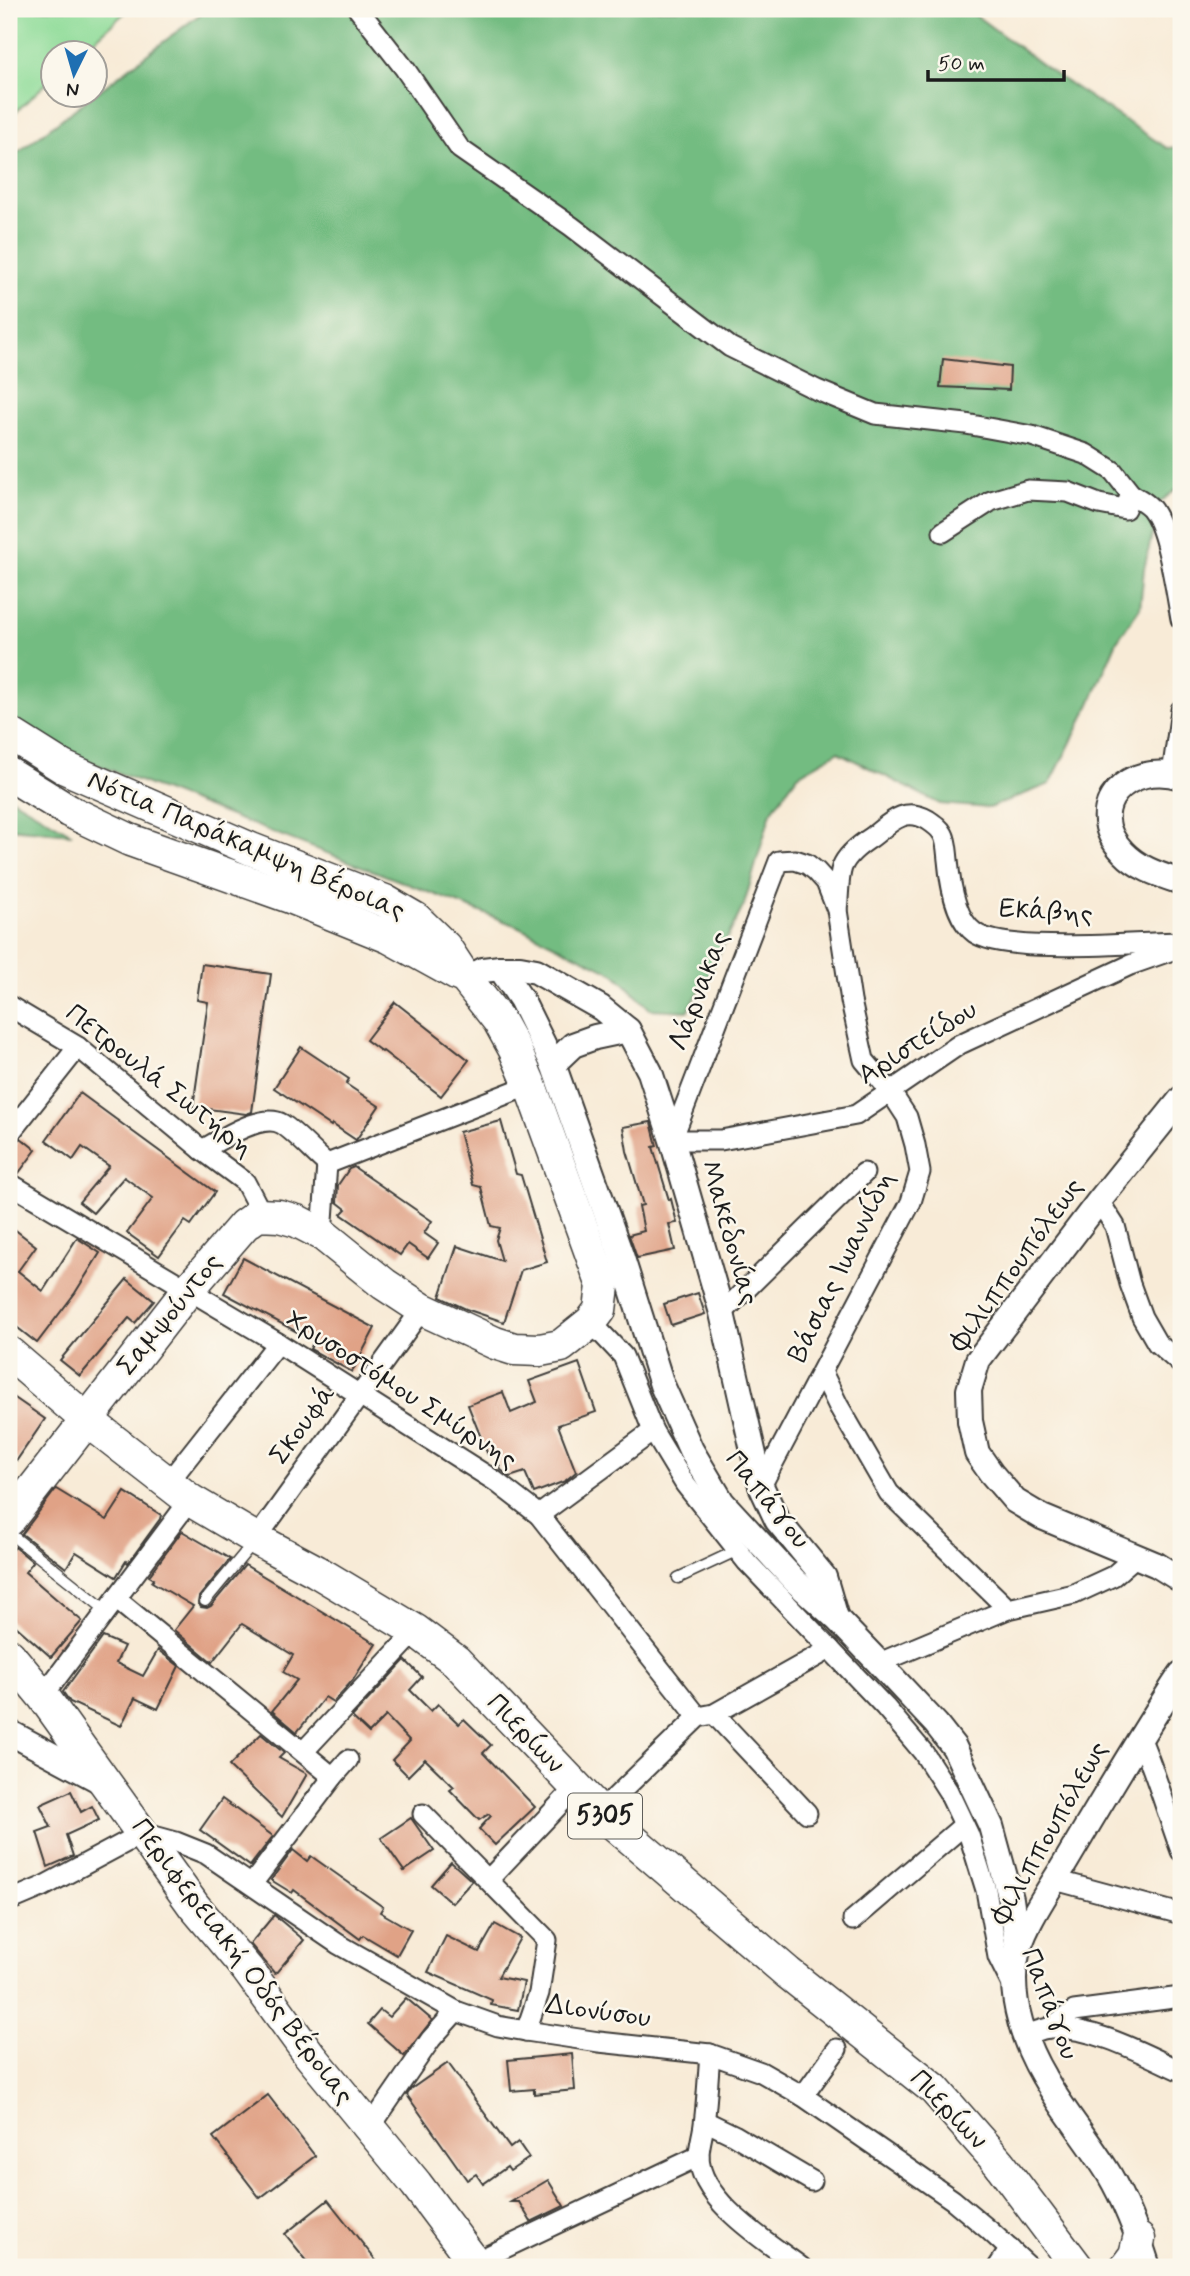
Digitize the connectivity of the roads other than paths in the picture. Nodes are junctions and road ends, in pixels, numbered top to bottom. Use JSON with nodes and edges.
{"nodes":[{"id":1,"x":358,"y":9,"type":"edge"},
{"id":2,"x":1132,"y":494,"type":"junction"},
{"id":3,"x":943,"y":532,"type":"dead end"},
{"id":4,"x":1179,"y":590,"type":"edge"},
{"id":5,"x":1181,"y":619,"type":"edge"},
{"id":6,"x":1181,"y":710,"type":"edge"},
{"id":7,"x":9,"y":733,"type":"edge"},
{"id":8,"x":9,"y":774,"type":"edge"},
{"id":9,"x":1177,"y":775,"type":"edge"},
{"id":10,"x":779,"y":861,"type":"joint"},
{"id":11,"x":1181,"y":882,"type":"edge"},
{"id":12,"x":837,"y":910,"type":"junction"},
{"id":13,"x":1181,"y":942,"type":"edge"},
{"id":14,"x":1181,"y":947,"type":"edge"},
{"id":15,"x":500,"y":968,"type":"junction"},
{"id":16,"x":466,"y":979,"type":"junction"},
{"id":17,"x":9,"y":1006,"type":"edge"},
{"id":18,"x":628,"y":1030,"type":"junction"},
{"id":19,"x":78,"y":1047,"type":"junction"},
{"id":20,"x":542,"y":1075,"type":"junction"},
{"id":21,"x":890,"y":1091,"type":"junction"},
{"id":22,"x":1181,"y":1099,"type":"edge"},
{"id":23,"x":9,"y":1134,"type":"edge"},
{"id":24,"x":672,"y":1140,"type":"junction"},
{"id":25,"x":202,"y":1150,"type":"junction"},
{"id":26,"x":327,"y":1164,"type":"junction"},
{"id":27,"x":864,"y":1173,"type":"dead end"},
{"id":28,"x":9,"y":1183,"type":"edge"},
{"id":29,"x":1099,"y":1201,"type":"junction"},
{"id":30,"x":258,"y":1215,"type":"junction"},
{"id":31,"x":322,"y":1234,"type":"junction"},
{"id":32,"x":188,"y":1290,"type":"junction"},
{"id":33,"x":422,"y":1310,"type":"junction"},
{"id":34,"x":722,"y":1313,"type":"junction"},
{"id":35,"x":591,"y":1322,"type":"junction"},
{"id":36,"x":278,"y":1343,"type":"junction"},
{"id":37,"x":9,"y":1353,"type":"edge"},
{"id":38,"x":1181,"y":1364,"type":"edge"},
{"id":39,"x":822,"y":1372,"type":"junction"},
{"id":40,"x":360,"y":1394,"type":"junction"},
{"id":41,"x":87,"y":1420,"type":"junction"},
{"id":42,"x":653,"y":1431,"type":"junction"},
{"id":43,"x":761,"y":1486,"type":"junction"},
{"id":44,"x":178,"y":1492,"type":"junction"},
{"id":45,"x":538,"y":1515,"type":"junction"},
{"id":46,"x":9,"y":1520,"type":"edge"},
{"id":47,"x":9,"y":1533,"type":"edge"},
{"id":48,"x":256,"y":1539,"type":"junction"},
{"id":49,"x":738,"y":1550,"type":"junction"},
{"id":50,"x":1135,"y":1557,"type":"junction"},
{"id":51,"x":678,"y":1578,"type":"dead end"},
{"id":52,"x":1181,"y":1580,"type":"edge"},
{"id":53,"x":205,"y":1601,"type":"dead end"},
{"id":54,"x":111,"y":1605,"type":"junction"},
{"id":55,"x":1008,"y":1609,"type":"junction"},
{"id":56,"x":836,"y":1618,"type":"junction"},
{"id":57,"x":416,"y":1631,"type":"junction"},
{"id":58,"x":830,"y":1649,"type":"junction"},
{"id":59,"x":9,"y":1655,"type":"edge"},
{"id":60,"x":879,"y":1663,"type":"junction"},
{"id":61,"x":1181,"y":1674,"type":"edge"},
{"id":62,"x":43,"y":1696,"type":"junction"},
{"id":63,"x":706,"y":1715,"type":"junction"},
{"id":64,"x":9,"y":1732,"type":"edge"},
{"id":65,"x":1140,"y":1737,"type":"junction"},
{"id":66,"x":303,"y":1752,"type":"junction"},
{"id":67,"x":348,"y":1760,"type":"dead end"},
{"id":68,"x":333,"y":1777,"type":"junction"},
{"id":69,"x":107,"y":1785,"type":"junction"},
{"id":70,"x":576,"y":1787,"type":"junction"},
{"id":71,"x":600,"y":1812,"type":"junction"},
{"id":72,"x":423,"y":1814,"type":"dead end"},
{"id":73,"x":807,"y":1814,"type":"dead end"},
{"id":74,"x":964,"y":1825,"type":"junction"},
{"id":75,"x":143,"y":1833,"type":"junction"},
{"id":76,"x":1181,"y":1851,"type":"edge"},
{"id":77,"x":489,"y":1879,"type":"junction"},
{"id":78,"x":1055,"y":1880,"type":"junction"},
{"id":79,"x":252,"y":1884,"type":"junction"},
{"id":80,"x":9,"y":1901,"type":"edge"},
{"id":81,"x":1181,"y":1914,"type":"edge"},
{"id":82,"x":853,"y":1920,"type":"dead end"},
{"id":83,"x":1018,"y":1949,"type":"junction"},
{"id":84,"x":1016,"y":1993,"type":"junction"},
{"id":85,"x":1181,"y":1997,"type":"edge"},
{"id":86,"x":456,"y":2011,"type":"junction"},
{"id":87,"x":1049,"y":2028,"type":"junction"},
{"id":88,"x":526,"y":2031,"type":"junction"},
{"id":89,"x":1024,"y":2036,"type":"junction"},
{"id":90,"x":837,"y":2049,"type":"dead end"},
{"id":91,"x":710,"y":2054,"type":"junction"},
{"id":92,"x":1181,"y":2071,"type":"edge"},
{"id":93,"x":803,"y":2096,"type":"junction"},
{"id":94,"x":705,"y":2121,"type":"junction"},
{"id":95,"x":369,"y":2129,"type":"junction"},
{"id":96,"x":699,"y":2156,"type":"junction"},
{"id":97,"x":812,"y":2180,"type":"dead end"},
{"id":98,"x":1010,"y":2249,"type":"junction"},
{"id":99,"x":1144,"y":2253,"type":"edge"},
{"id":100,"x":477,"y":2265,"type":"edge"},
{"id":101,"x":802,"y":2267,"type":"edge"},
{"id":102,"x":999,"y":2267,"type":"edge"},
{"id":103,"x":1029,"y":2267,"type":"edge"},
{"id":104,"x":1077,"y":2267,"type":"edge"},
{"id":105,"x":1126,"y":2267,"type":"edge"}],
"edges":[{"from":1,"to":2,"type":"street"},
{"from":2,"to":3,"type":"street"},
{"from":2,"to":4,"type":"street"},
{"from":4,"to":5,"type":"street"},
{"from":6,"to":9,"type":"street"},
{"from":7,"to":16,"type":"main road","name":"Νότια Παράκαμψη Βέροιας"},
{"from":8,"to":16,"type":"main road","name":"Νότια Παράκαμψη Βέροιας"},
{"from":9,"to":11,"type":"street"},
{"from":10,"to":12,"type":"street","name":"Βάσιας Ιωαννίδη"},
{"from":10,"to":24,"type":"street","name":"Λάρνακας"},
{"from":12,"to":13,"type":"street","name":"Εκάβης"},
{"from":12,"to":21,"type":"street","name":"Βάσιας Ιωαννίδη"},
{"from":14,"to":21,"type":"street","name":"Αριστείδου"},
{"from":15,"to":16,"type":"street","name":"Μακεδονίας"},
{"from":15,"to":18,"type":"street","name":"Μακεδονίας"},
{"from":15,"to":20,"type":"street","name":"Παπάγου"},
{"from":16,"to":20,"type":"main road","name":"Νότια Παράκαμψη Βέροιας"},
{"from":17,"to":19,"type":"street","name":"Πετρουλά Σωτήρη"},
{"from":18,"to":20,"type":"street"},
{"from":18,"to":24,"type":"street","name":"Μακεδονίας"},
{"from":19,"to":23,"type":"street"},
{"from":19,"to":25,"type":"street","name":"Πετρουλά Σωτήρη"},
{"from":20,"to":26,"type":"street"},
{"from":20,"to":35,"type":"main road","name":"Νότια Παράκαμψη Βέροιας"},
{"from":20,"to":56,"type":"street","name":"Παπάγου"},
{"from":21,"to":24,"type":"street","name":"Αριστείδου"},
{"from":21,"to":39,"type":"street","name":"Βάσιας Ιωαννίδη"},
{"from":22,"to":29,"type":"street","name":"Φιλιππουπόλεως"},
{"from":24,"to":34,"type":"street","name":"Μακεδονίας"},
{"from":25,"to":26,"type":"street"},
{"from":25,"to":30,"type":"street","name":"Πετρουλά Σωτήρη"},
{"from":26,"to":31,"type":"street"},
{"from":27,"to":34,"type":"street"},
{"from":28,"to":32,"type":"street","name":"Χρυσοστόμου Σμύρνης"},
{"from":29,"to":38,"type":"street"},
{"from":29,"to":50,"type":"street","name":"Φιλιππουπόλεως"},
{"from":30,"to":31,"type":"main road"},
{"from":30,"to":32,"type":"main road","name":"Σαμψούντος"},
{"from":31,"to":33,"type":"main road"},
{"from":32,"to":36,"type":"street","name":"Χρυσοστόμου Σμύρνης"},
{"from":32,"to":41,"type":"main road","name":"Σαμψούντος"},
{"from":33,"to":35,"type":"main road"},
{"from":33,"to":40,"type":"street","name":"Σκουφά"},
{"from":34,"to":43,"type":"street","name":"Μακεδονίας"},
{"from":35,"to":42,"type":"street","name":"Παπάγου"},
{"from":36,"to":40,"type":"street","name":"Χρυσοστόμου Σμύρνης"},
{"from":36,"to":44,"type":"street"},
{"from":37,"to":41,"type":"main road","name":"Πιερίων","number":"5305"},
{"from":39,"to":43,"type":"street","name":"Βάσιας Ιωαννίδη"},
{"from":39,"to":55,"type":"street"},
{"from":40,"to":45,"type":"street","name":"Χρυσοστόμου Σμύρνης"},
{"from":40,"to":48,"type":"street","name":"Σκουφά"},
{"from":41,"to":44,"type":"main road","name":"Πιερίων","number":"5305"},
{"from":41,"to":46,"type":"main road"},
{"from":42,"to":45,"type":"street"},
{"from":42,"to":49,"type":"street","name":"Παπάγου"},
{"from":43,"to":56,"type":"street","name":"Μακεδονίας"},
{"from":44,"to":48,"type":"main road","name":"Πιερίων","number":"5305"},
{"from":44,"to":54,"type":"street"},
{"from":45,"to":63,"type":"street","name":"Χρυσοστόμου Σμύρνης"},
{"from":47,"to":54,"type":"lane"},
{"from":48,"to":53,"type":"lane"},
{"from":48,"to":57,"type":"main road","name":"Πιερίων","number":"5305"},
{"from":49,"to":51,"type":"lane"},
{"from":49,"to":58,"type":"street","name":"Παπάγου"},
{"from":50,"to":52,"type":"street","name":"Φιλιππουπόλεως"},
{"from":50,"to":55,"type":"street"},
{"from":54,"to":62,"type":"street"},
{"from":54,"to":66,"type":"street"},
{"from":55,"to":60,"type":"street"},
{"from":56,"to":60,"type":"street","name":"Παπάγου"},
{"from":57,"to":66,"type":"street"},
{"from":57,"to":70,"type":"main road","name":"Πιερίων","number":"5305"},
{"from":58,"to":63,"type":"street"},
{"from":58,"to":74,"type":"street","name":"Παπάγου"},
{"from":59,"to":62,"type":"main road","name":"Περιφερειακή Οδός Βέροιας"},
{"from":60,"to":83,"type":"street","name":"Παπάγου"},
{"from":61,"to":65,"type":"street","name":"Φιλιππουπόλεως"},
{"from":62,"to":69,"type":"main road","name":"Περιφερειακή Οδός Βέροιας"},
{"from":63,"to":71,"type":"street"},
{"from":63,"to":73,"type":"street","name":"Χρυσοστόμου Σμύρνης"},
{"from":64,"to":69,"type":"street"},
{"from":65,"to":76,"type":"street"},
{"from":65,"to":78,"type":"street","name":"Φιλιππουπόλεως"},
{"from":66,"to":68,"type":"street"},
{"from":67,"to":68,"type":"street"},
{"from":68,"to":79,"type":"street"},
{"from":69,"to":75,"type":"main road","name":"Περιφερειακή Οδός Βέροιας"},
{"from":70,"to":71,"type":"main road","name":"Πιερίων","number":"5305"},
{"from":70,"to":77,"type":"street"},
{"from":71,"to":104,"type":"main road","name":"Πιερίων","number":"5305"},
{"from":72,"to":77,"type":"street"},
{"from":74,"to":82,"type":"street"},
{"from":74,"to":84,"type":"street","name":"Παπάγου"},
{"from":75,"to":79,"type":"street","name":"Διονύσου"},
{"from":75,"to":80,"type":"street"},
{"from":75,"to":95,"type":"main road","name":"Περιφερειακή Οδός Βέροιας"},
{"from":77,"to":88,"type":"street"},
{"from":78,"to":81,"type":"street"},
{"from":78,"to":83,"type":"street","name":"Φιλιππουπόλεως"},
{"from":79,"to":86,"type":"street","name":"Διονύσου"},
{"from":83,"to":84,"type":"street","name":"Φιλιππουπόλεως"},
{"from":84,"to":89,"type":"street","name":"Παπάγου"},
{"from":85,"to":87,"type":"street"},
{"from":86,"to":88,"type":"street","name":"Διονύσου"},
{"from":86,"to":95,"type":"street"},
{"from":87,"to":89,"type":"street"},
{"from":87,"to":92,"type":"street"},
{"from":88,"to":91,"type":"street","name":"Διονύσου"},
{"from":89,"to":99,"type":"street","name":"Παπάγου"},
{"from":90,"to":93,"type":"street"},
{"from":91,"to":93,"type":"street","name":"Διονύσου"},
{"from":91,"to":94,"type":"street"},
{"from":93,"to":98,"type":"street","name":"Διονύσου"},
{"from":94,"to":96,"type":"street"},
{"from":94,"to":97,"type":"street"},
{"from":95,"to":100,"type":"main road","name":"Περιφερειακή Οδός Βέροιας"},
{"from":96,"to":100,"type":"street"},
{"from":96,"to":101,"type":"street"},
{"from":98,"to":102,"type":"street"},
{"from":98,"to":103,"type":"street","name":"Διονύσου"},
{"from":99,"to":105,"type":"main road"}]}
